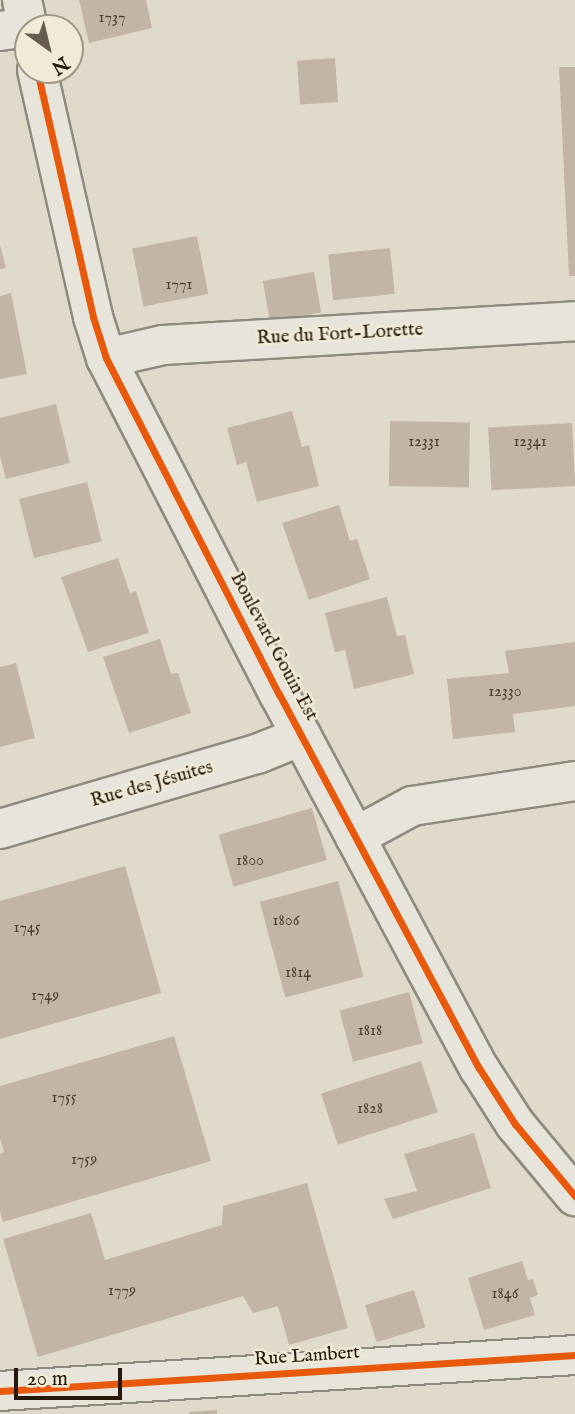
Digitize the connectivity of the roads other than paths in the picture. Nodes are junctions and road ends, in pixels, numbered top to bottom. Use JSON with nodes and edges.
{"nodes":[{"id":1,"x":40,"y":84,"type":"edge"},
{"id":2,"x":575,"y":321,"type":"edge"},
{"id":3,"x":106,"y":358,"type":"junction"},
{"id":4,"x":302,"y":736,"type":"junction"},
{"id":5,"x":575,"y":782,"type":"edge"},
{"id":6,"x":0,"y":829,"type":"edge"},
{"id":7,"x":355,"y":836,"type":"junction"},
{"id":8,"x":575,"y":1196,"type":"edge"},
{"id":9,"x":575,"y":1355,"type":"edge"},
{"id":10,"x":0,"y":1391,"type":"edge"}],
"edges":[{"from":1,"to":3,"type":"street","name":"Boulevard Gouin Est"},
{"from":2,"to":3,"type":"street","name":"Rue du Fort-Lorette"},
{"from":3,"to":4,"type":"street","name":"Boulevard Gouin Est"},
{"from":4,"to":6,"type":"street","name":"Rue des Jésuites"},
{"from":4,"to":7,"type":"street","name":"Boulevard Gouin Est"},
{"from":5,"to":7,"type":"street"},
{"from":7,"to":8,"type":"street","name":"Boulevard Gouin Est"},
{"from":9,"to":10,"type":"street","name":"Rue Lambert"}]}
